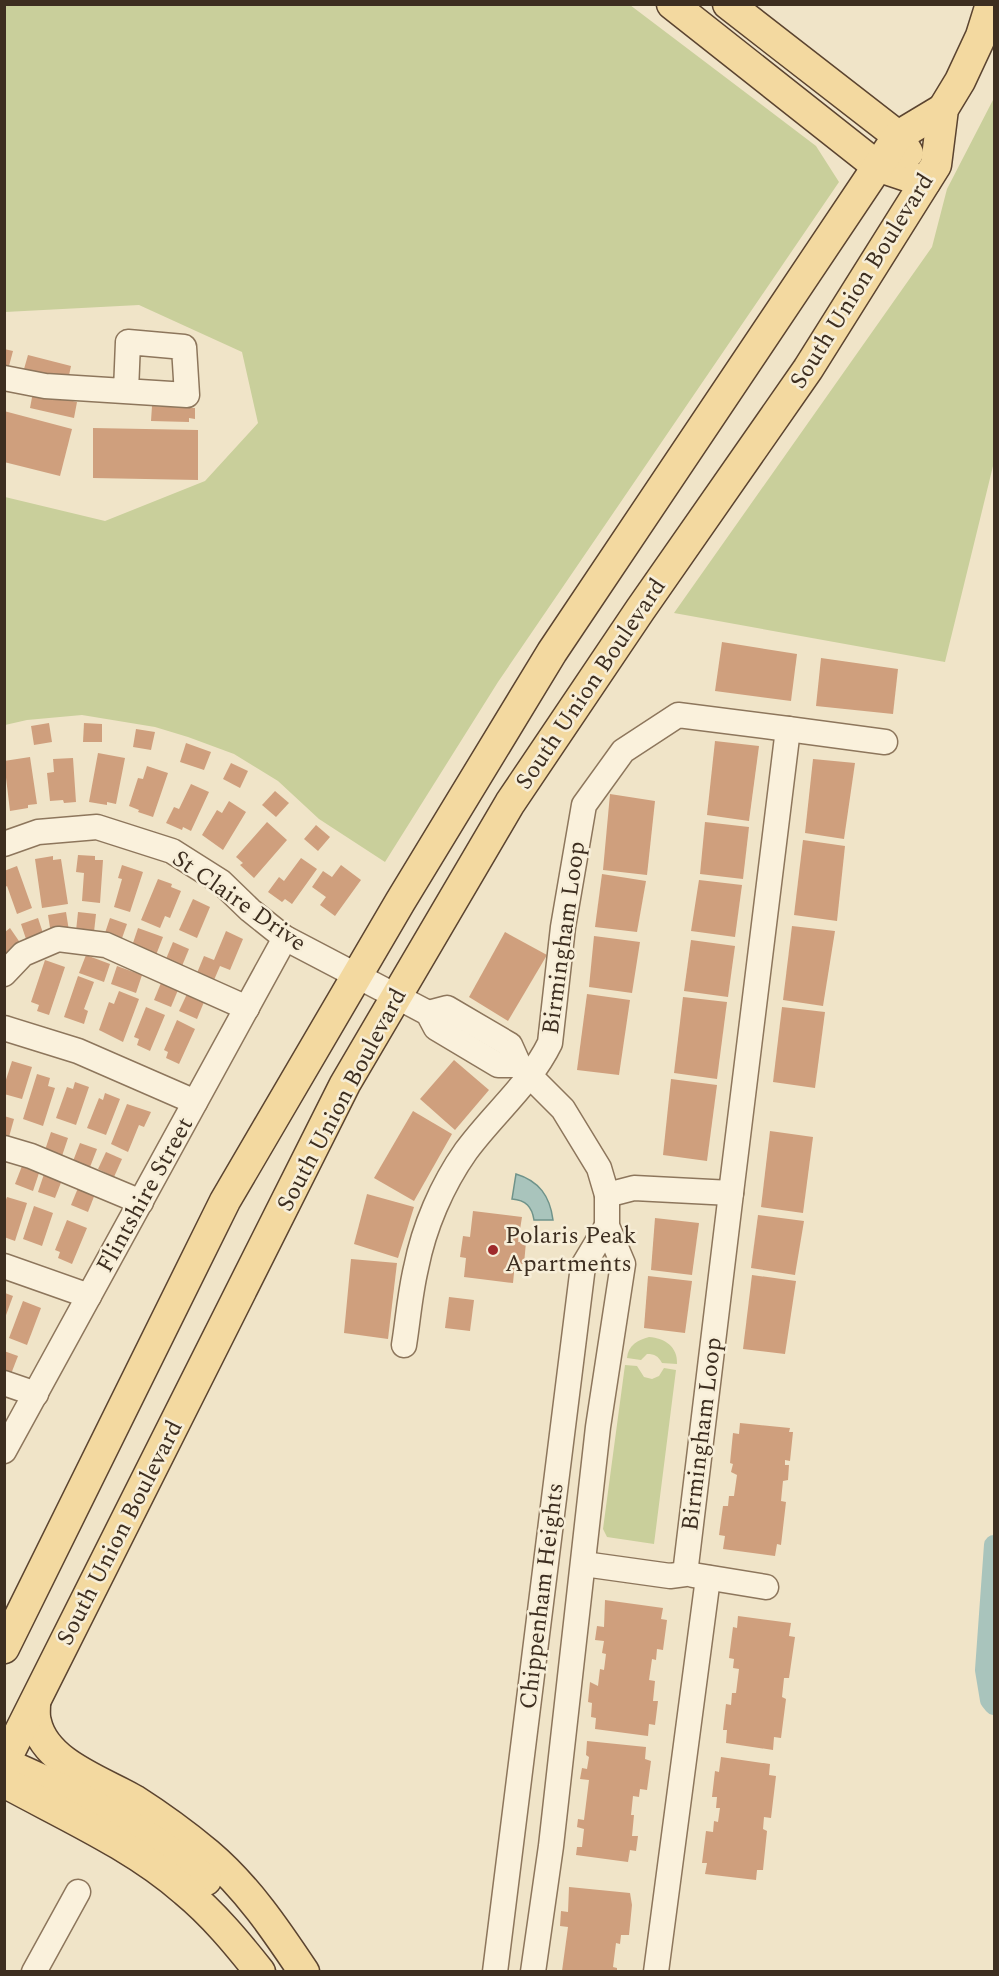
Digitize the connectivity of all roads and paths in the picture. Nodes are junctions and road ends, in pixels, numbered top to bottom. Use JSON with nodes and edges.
{"nodes":[{"id":1,"x":672,"y":4,"type":"edge"},
{"id":2,"x":728,"y":4,"type":"edge"},
{"id":3,"x":991,"y":4,"type":"edge"},
{"id":4,"x":943,"y":109,"type":"junction"},
{"id":5,"x":898,"y":136,"type":"junction"},
{"id":6,"x":877,"y":166,"type":"junction"},
{"id":7,"x":925,"y":182,"type":"junction"},
{"id":8,"x":4,"y":378,"type":"edge"},
{"id":9,"x":126,"y":391,"type":"dead end"},
{"id":10,"x":788,"y":729,"type":"junction"},
{"id":11,"x":885,"y":742,"type":"dead end"},
{"id":12,"x":4,"y":844,"type":"edge"},
{"id":13,"x":285,"y":938,"type":"junction"},
{"id":14,"x":4,"y":974,"type":"edge"},
{"id":15,"x":358,"y":974,"type":"junction"},
{"id":16,"x":396,"y":997,"type":"junction"},
{"id":17,"x":247,"y":1008,"type":"junction"},
{"id":18,"x":4,"y":1028,"type":"edge"},
{"id":19,"x":524,"y":1069,"type":"junction"},
{"id":20,"x":195,"y":1102,"type":"junction"},
{"id":21,"x":4,"y":1148,"type":"edge"},
{"id":22,"x":731,"y":1193,"type":"junction"},
{"id":23,"x":607,"y":1195,"type":"junction"},
{"id":24,"x":141,"y":1202,"type":"junction"},
{"id":25,"x":607,"y":1226,"type":"junction"},
{"id":26,"x":4,"y":1266,"type":"edge"},
{"id":27,"x":90,"y":1296,"type":"junction"},
{"id":28,"x":404,"y":1345,"type":"dead end"},
{"id":29,"x":4,"y":1383,"type":"edge"},
{"id":30,"x":36,"y":1394,"type":"junction"},
{"id":31,"x":4,"y":1451,"type":"edge"},
{"id":32,"x":584,"y":1564,"type":"junction"},
{"id":33,"x":685,"y":1574,"type":"junction"},
{"id":34,"x":708,"y":1578,"type":"junction"},
{"id":35,"x":766,"y":1587,"type":"dead end"},
{"id":36,"x":4,"y":1648,"type":"edge"},
{"id":37,"x":35,"y":1704,"type":"junction"},
{"id":38,"x":5,"y":1763,"type":"edge"},
{"id":39,"x":4,"y":1782,"type":"edge"},
{"id":40,"x":78,"y":1892,"type":"dead end"},
{"id":41,"x":34,"y":1971,"type":"edge"},
{"id":42,"x":260,"y":1971,"type":"edge"},
{"id":43,"x":302,"y":1971,"type":"edge"},
{"id":44,"x":495,"y":1971,"type":"edge"},
{"id":45,"x":533,"y":1971,"type":"edge"},
{"id":46,"x":656,"y":1971,"type":"edge"}],
"edges":[{"from":1,"to":6,"type":"main road"},
{"from":2,"to":5,"type":"main road"},
{"from":3,"to":4,"type":"main road"},
{"from":4,"to":5,"type":"main road","name":"South Union Boulevard"},
{"from":4,"to":7,"type":"main road","name":"South Union Boulevard"},
{"from":5,"to":6,"type":"main road","name":"South Union Boulevard"},
{"from":5,"to":7,"type":"main road"},
{"from":6,"to":7,"type":"main road"},
{"from":6,"to":15,"type":"main road","name":"South Union Boulevard"},
{"from":7,"to":16,"type":"main road","name":"South Union Boulevard"},
{"from":8,"to":9,"type":"street"},
{"from":10,"to":11,"type":"street","name":"Birmingham Loop"},
{"from":10,"to":19,"type":"street","name":"Birmingham Loop"},
{"from":10,"to":22,"type":"street","name":"Birmingham Loop"},
{"from":12,"to":13,"type":"street","name":"St Claire Drive"},
{"from":13,"to":15,"type":"street","name":"St Claire Drive"},
{"from":13,"to":17,"type":"street","name":"Flintshire Street"},
{"from":14,"to":17,"type":"street"},
{"from":15,"to":16,"type":"street","name":"St Claire Drive"},
{"from":15,"to":36,"type":"main road","name":"South Union Boulevard"},
{"from":16,"to":19,"type":"street","name":"Chippenham Heights"},
{"from":16,"to":37,"type":"main road","name":"South Union Boulevard"},
{"from":17,"to":20,"type":"street","name":"Flintshire Street"},
{"from":18,"to":20,"type":"street"},
{"from":19,"to":23,"type":"street","name":"Chippenham Heights"},
{"from":19,"to":28,"type":"street","name":"Birmingham Loop"},
{"from":20,"to":24,"type":"street","name":"Flintshire Street"},
{"from":21,"to":24,"type":"street"},
{"from":22,"to":23,"type":"street"},
{"from":22,"to":33,"type":"street","name":"Birmingham Loop"},
{"from":23,"to":25,"type":"street","name":"Chippenham Heights"},
{"from":24,"to":27,"type":"street","name":"Flintshire Street"},
{"from":25,"to":32,"type":"street","name":"Chippenham Heights"},
{"from":25,"to":44,"type":"street","name":"Chippenham Heights"},
{"from":26,"to":27,"type":"street"},
{"from":27,"to":30,"type":"street","name":"Flintshire Street"},
{"from":29,"to":30,"type":"street"},
{"from":30,"to":31,"type":"street","name":"Flintshire Street"},
{"from":32,"to":33,"type":"street"},
{"from":32,"to":45,"type":"street","name":"Chippenham Heights"},
{"from":33,"to":34,"type":"street"},
{"from":34,"to":35,"type":"street"},
{"from":34,"to":46,"type":"street"},
{"from":37,"to":38,"type":"main road","name":"South Union Boulevard"},
{"from":37,"to":43,"type":"main road"},
{"from":38,"to":43,"type":"main road"},
{"from":39,"to":42,"type":"main road"},
{"from":40,"to":41,"type":"street"}]}
